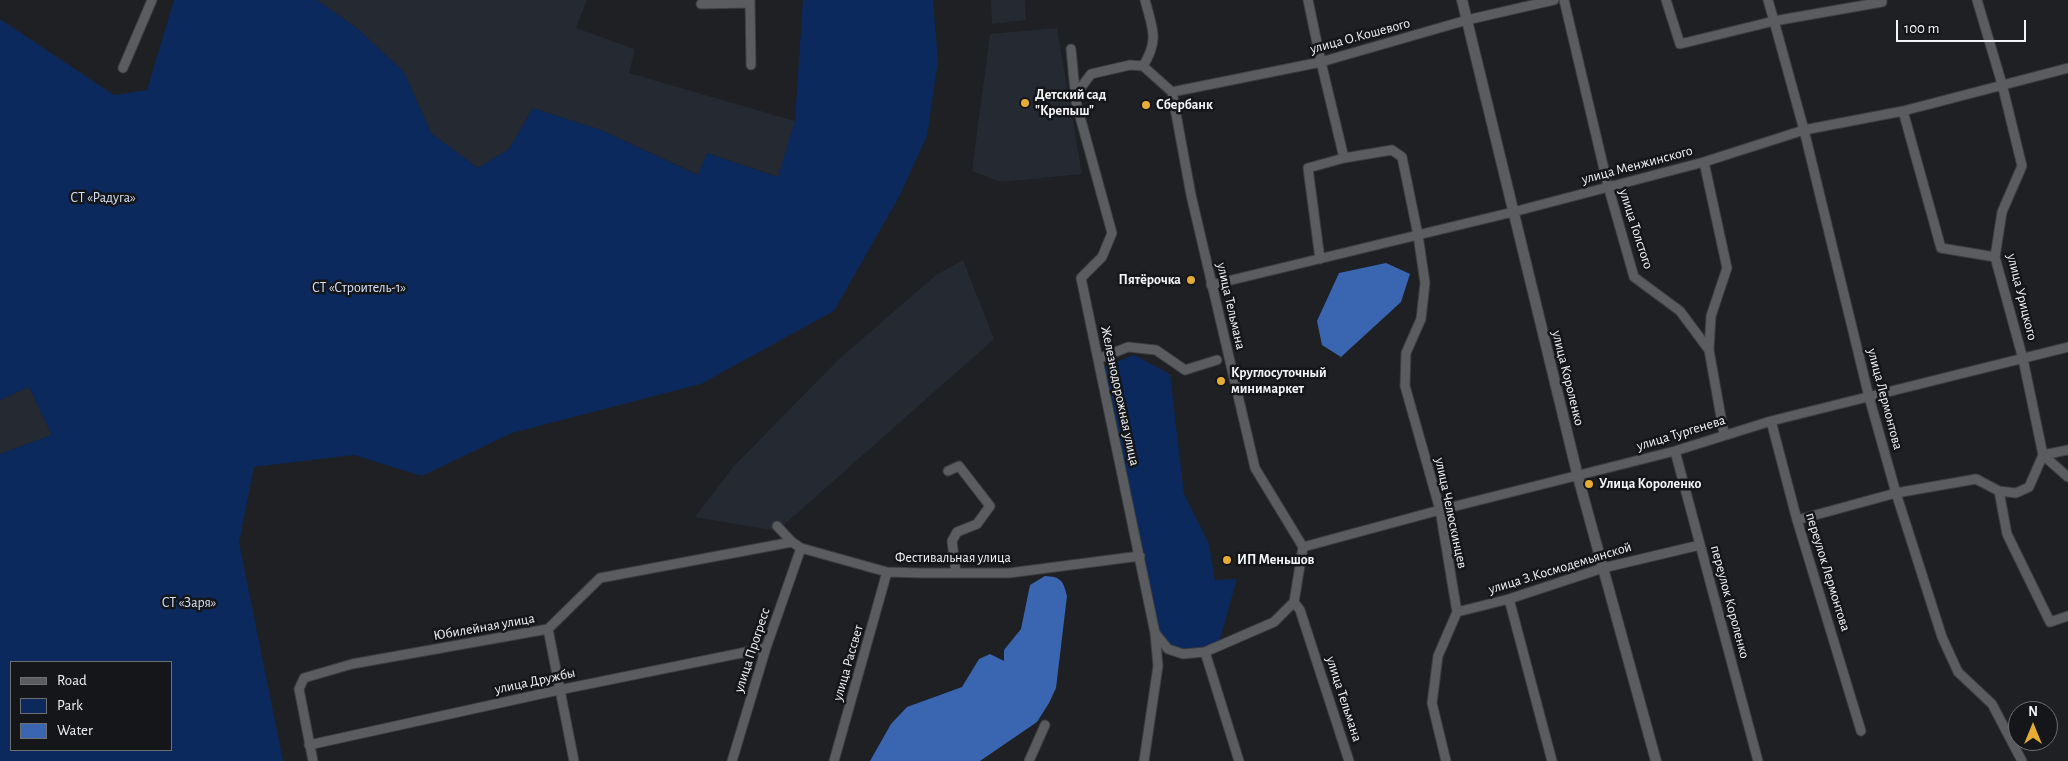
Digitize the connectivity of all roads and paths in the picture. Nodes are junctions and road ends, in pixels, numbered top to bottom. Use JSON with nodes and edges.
{"nodes":[{"id":1,"x":152,"y":0,"type":"edge"},
{"id":2,"x":1144,"y":0,"type":"edge"},
{"id":3,"x":1308,"y":0,"type":"edge"},
{"id":4,"x":1462,"y":0,"type":"edge"},
{"id":5,"x":1554,"y":0,"type":"edge"},
{"id":6,"x":1564,"y":0,"type":"edge"},
{"id":7,"x":1666,"y":0,"type":"edge"},
{"id":8,"x":1768,"y":0,"type":"edge"},
{"id":9,"x":1882,"y":0,"type":"edge"},
{"id":10,"x":1977,"y":0,"type":"edge"},
{"id":11,"x":750,"y":2,"type":"edge"},
{"id":12,"x":701,"y":4,"type":"dead end"},
{"id":13,"x":1467,"y":20,"type":"junction"},
{"id":14,"x":1774,"y":21,"type":"junction"},
{"id":15,"x":1071,"y":49,"type":"dead end"},
{"id":16,"x":1320,"y":62,"type":"junction"},
{"id":17,"x":751,"y":65,"type":"dead end"},
{"id":18,"x":1143,"y":66,"type":"junction"},
{"id":19,"x":124,"y":68,"type":"dead end"},
{"id":20,"x":2068,"y":68,"type":"edge"},
{"id":21,"x":2002,"y":84,"type":"junction"},
{"id":22,"x":1172,"y":92,"type":"junction"},
{"id":23,"x":1076,"y":94,"type":"junction"},
{"id":24,"x":1903,"y":111,"type":"junction"},
{"id":25,"x":1804,"y":130,"type":"junction"},
{"id":26,"x":1344,"y":158,"type":"junction"},
{"id":27,"x":1704,"y":162,"type":"junction"},
{"id":28,"x":1608,"y":186,"type":"junction"},
{"id":29,"x":1513,"y":212,"type":"junction"},
{"id":30,"x":1418,"y":235,"type":"junction"},
{"id":31,"x":1995,"y":257,"type":"junction"},
{"id":32,"x":1320,"y":259,"type":"junction"},
{"id":33,"x":1211,"y":285,"type":"junction"},
{"id":34,"x":2068,"y":347,"type":"edge"},
{"id":35,"x":1710,"y":350,"type":"junction"},
{"id":36,"x":1098,"y":359,"type":"junction"},
{"id":37,"x":2023,"y":359,"type":"junction"},
{"id":38,"x":1217,"y":360,"type":"dead end"},
{"id":39,"x":1869,"y":397,"type":"junction"},
{"id":40,"x":1771,"y":421,"type":"junction"},
{"id":41,"x":1724,"y":434,"type":"junction"},
{"id":42,"x":2068,"y":450,"type":"edge"},
{"id":43,"x":1675,"y":451,"type":"junction"},
{"id":44,"x":2043,"y":455,"type":"junction"},
{"id":45,"x":948,"y":471,"type":"dead end"},
{"id":46,"x":1578,"y":477,"type":"junction"},
{"id":47,"x":2068,"y":477,"type":"edge"},
{"id":48,"x":1999,"y":491,"type":"junction"},
{"id":49,"x":1896,"y":493,"type":"junction"},
{"id":50,"x":1440,"y":510,"type":"junction"},
{"id":51,"x":1797,"y":520,"type":"junction"},
{"id":52,"x":777,"y":526,"type":"dead end"},
{"id":53,"x":792,"y":542,"type":"junction"},
{"id":54,"x":1700,"y":544,"type":"junction"},
{"id":55,"x":1303,"y":547,"type":"junction"},
{"id":56,"x":801,"y":548,"type":"junction"},
{"id":57,"x":1140,"y":556,"type":"junction"},
{"id":58,"x":1602,"y":568,"type":"junction"},
{"id":59,"x":888,"y":572,"type":"junction"},
{"id":60,"x":956,"y":573,"type":"junction"},
{"id":61,"x":1509,"y":599,"type":"junction"},
{"id":62,"x":1294,"y":602,"type":"junction"},
{"id":63,"x":1457,"y":612,"type":"junction"},
{"id":64,"x":2068,"y":616,"type":"edge"},
{"id":65,"x":548,"y":630,"type":"junction"},
{"id":66,"x":1155,"y":633,"type":"junction"},
{"id":67,"x":766,"y":648,"type":"junction"},
{"id":68,"x":1205,"y":652,"type":"junction"},
{"id":69,"x":559,"y":690,"type":"junction"},
{"id":70,"x":1045,"y":725,"type":"dead end"},
{"id":71,"x":1861,"y":731,"type":"dead end"},
{"id":72,"x":310,"y":745,"type":"junction"},
{"id":73,"x":313,"y":761,"type":"edge"},
{"id":74,"x":574,"y":761,"type":"edge"},
{"id":75,"x":732,"y":761,"type":"edge"},
{"id":76,"x":834,"y":761,"type":"edge"},
{"id":77,"x":1029,"y":761,"type":"edge"},
{"id":78,"x":1144,"y":761,"type":"edge"},
{"id":79,"x":1239,"y":761,"type":"edge"},
{"id":80,"x":1349,"y":761,"type":"edge"},
{"id":81,"x":1446,"y":761,"type":"edge"},
{"id":82,"x":1552,"y":761,"type":"edge"},
{"id":83,"x":1656,"y":761,"type":"edge"},
{"id":84,"x":1758,"y":761,"type":"edge"},
{"id":85,"x":2022,"y":761,"type":"edge"}],
"edges":[{"from":1,"to":19,"type":"street"},
{"from":2,"to":18,"type":"street"},
{"from":3,"to":16,"type":"street"},
{"from":4,"to":13,"type":"street","name":"улица Короленко"},
{"from":5,"to":13,"type":"street","name":"улица О.Кошевого"},
{"from":6,"to":28,"type":"street","name":"улица Толстого"},
{"from":7,"to":14,"type":"street"},
{"from":8,"to":14,"type":"street","name":"улица Лермонтова"},
{"from":9,"to":14,"type":"street"},
{"from":10,"to":21,"type":"street","name":"улица Урицкого"},
{"from":11,"to":12,"type":"street"},
{"from":11,"to":17,"type":"street"},
{"from":13,"to":16,"type":"street","name":"улица О.Кошевого"},
{"from":13,"to":29,"type":"street","name":"улица Короленко"},
{"from":14,"to":25,"type":"street","name":"улица Лермонтова"},
{"from":15,"to":23,"type":"street","name":"Железнодорожная улица"},
{"from":16,"to":22,"type":"street","name":"улица О.Кошевого"},
{"from":16,"to":26,"type":"street"},
{"from":18,"to":22,"type":"street"},
{"from":18,"to":23,"type":"street"},
{"from":20,"to":21,"type":"street","name":"улица Менжинского"},
{"from":21,"to":24,"type":"street","name":"улица Менжинского"},
{"from":21,"to":31,"type":"street","name":"улица Урицкого"},
{"from":22,"to":33,"type":"street","name":"улица Тельмана"},
{"from":23,"to":36,"type":"street","name":"Железнодорожная улица"},
{"from":24,"to":25,"type":"street","name":"улица Менжинского"},
{"from":24,"to":31,"type":"street"},
{"from":25,"to":27,"type":"street","name":"улица Менжинского"},
{"from":25,"to":39,"type":"street","name":"улица Лермонтова"},
{"from":26,"to":30,"type":"street","name":"улица Челюскинцев"},
{"from":26,"to":32,"type":"street"},
{"from":27,"to":28,"type":"street","name":"улица Менжинского"},
{"from":27,"to":35,"type":"street","name":"улица Толстого"},
{"from":28,"to":29,"type":"street","name":"улица Менжинского"},
{"from":28,"to":35,"type":"street","name":"улица Толстого"},
{"from":29,"to":30,"type":"street","name":"улица Менжинского"},
{"from":29,"to":46,"type":"street","name":"улица Короленко"},
{"from":30,"to":32,"type":"street","name":"улица Менжинского"},
{"from":30,"to":50,"type":"street","name":"улица Челюскинцев"},
{"from":31,"to":37,"type":"street","name":"улица Урицкого"},
{"from":32,"to":33,"type":"street","name":"улица Менжинского"},
{"from":33,"to":55,"type":"street","name":"улица Тельмана"},
{"from":34,"to":37,"type":"street","name":"улица Тургенева"},
{"from":35,"to":41,"type":"street","name":"улица Толстого"},
{"from":36,"to":38,"type":"street"},
{"from":36,"to":57,"type":"street","name":"Железнодорожная улица"},
{"from":37,"to":39,"type":"street","name":"улица Тургенева"},
{"from":37,"to":44,"type":"street","name":"улица Урицкого"},
{"from":39,"to":40,"type":"street","name":"улица Тургенева"},
{"from":39,"to":49,"type":"street","name":"улица Лермонтова"},
{"from":40,"to":41,"type":"street","name":"улица Тургенева"},
{"from":40,"to":51,"type":"street","name":"переулок Лермонтова"},
{"from":41,"to":43,"type":"street","name":"улица Тургенева"},
{"from":42,"to":44,"type":"street"},
{"from":43,"to":46,"type":"street","name":"улица Тургенева"},
{"from":43,"to":54,"type":"street","name":"переулок Короленко"},
{"from":44,"to":47,"type":"street"},
{"from":44,"to":48,"type":"street"},
{"from":45,"to":60,"type":"street"},
{"from":46,"to":50,"type":"street","name":"улица Тургенева"},
{"from":46,"to":58,"type":"street","name":"улица Короленко"},
{"from":48,"to":49,"type":"street"},
{"from":48,"to":64,"type":"street"},
{"from":49,"to":51,"type":"street"},
{"from":49,"to":85,"type":"street","name":"улица Лермонтова"},
{"from":50,"to":55,"type":"street","name":"улица Тургенева"},
{"from":50,"to":63,"type":"street","name":"улица Челюскинцев"},
{"from":51,"to":71,"type":"street","name":"переулок Лермонтова"},
{"from":52,"to":53,"type":"street","name":"Фестивальная улица"},
{"from":53,"to":56,"type":"street","name":"Фестивальная улица"},
{"from":53,"to":65,"type":"street","name":"Юбилейная улица"},
{"from":54,"to":58,"type":"street","name":"улица З.Космодемьянской"},
{"from":54,"to":84,"type":"street","name":"переулок Короленко"},
{"from":55,"to":62,"type":"street"},
{"from":56,"to":59,"type":"street","name":"Фестивальная улица"},
{"from":56,"to":67,"type":"street","name":"улица Прогресс"},
{"from":57,"to":60,"type":"street","name":"Фестивальная улица"},
{"from":57,"to":66,"type":"street","name":"Железнодорожная улица"},
{"from":58,"to":61,"type":"street","name":"улица З.Космодемьянской"},
{"from":58,"to":83,"type":"street","name":"улица Короленко"},
{"from":59,"to":60,"type":"street","name":"Фестивальная улица"},
{"from":59,"to":76,"type":"street","name":"улица Рассвет"},
{"from":61,"to":63,"type":"street","name":"улица З.Космодемьянской"},
{"from":61,"to":82,"type":"street"},
{"from":62,"to":68,"type":"street"},
{"from":62,"to":80,"type":"street","name":"улица Тельмана"},
{"from":63,"to":81,"type":"street"},
{"from":65,"to":69,"type":"street"},
{"from":65,"to":72,"type":"street","name":"Юбилейная улица"},
{"from":66,"to":68,"type":"street"},
{"from":66,"to":78,"type":"street","name":"Железнодорожная улица"},
{"from":67,"to":69,"type":"street","name":"улица Дружбы"},
{"from":67,"to":75,"type":"street","name":"улица Прогресс"},
{"from":68,"to":79,"type":"street"},
{"from":69,"to":72,"type":"street","name":"улица Дружбы"},
{"from":69,"to":74,"type":"street"},
{"from":70,"to":77,"type":"street"},
{"from":72,"to":73,"type":"street","name":"Юбилейная улица"}]}
